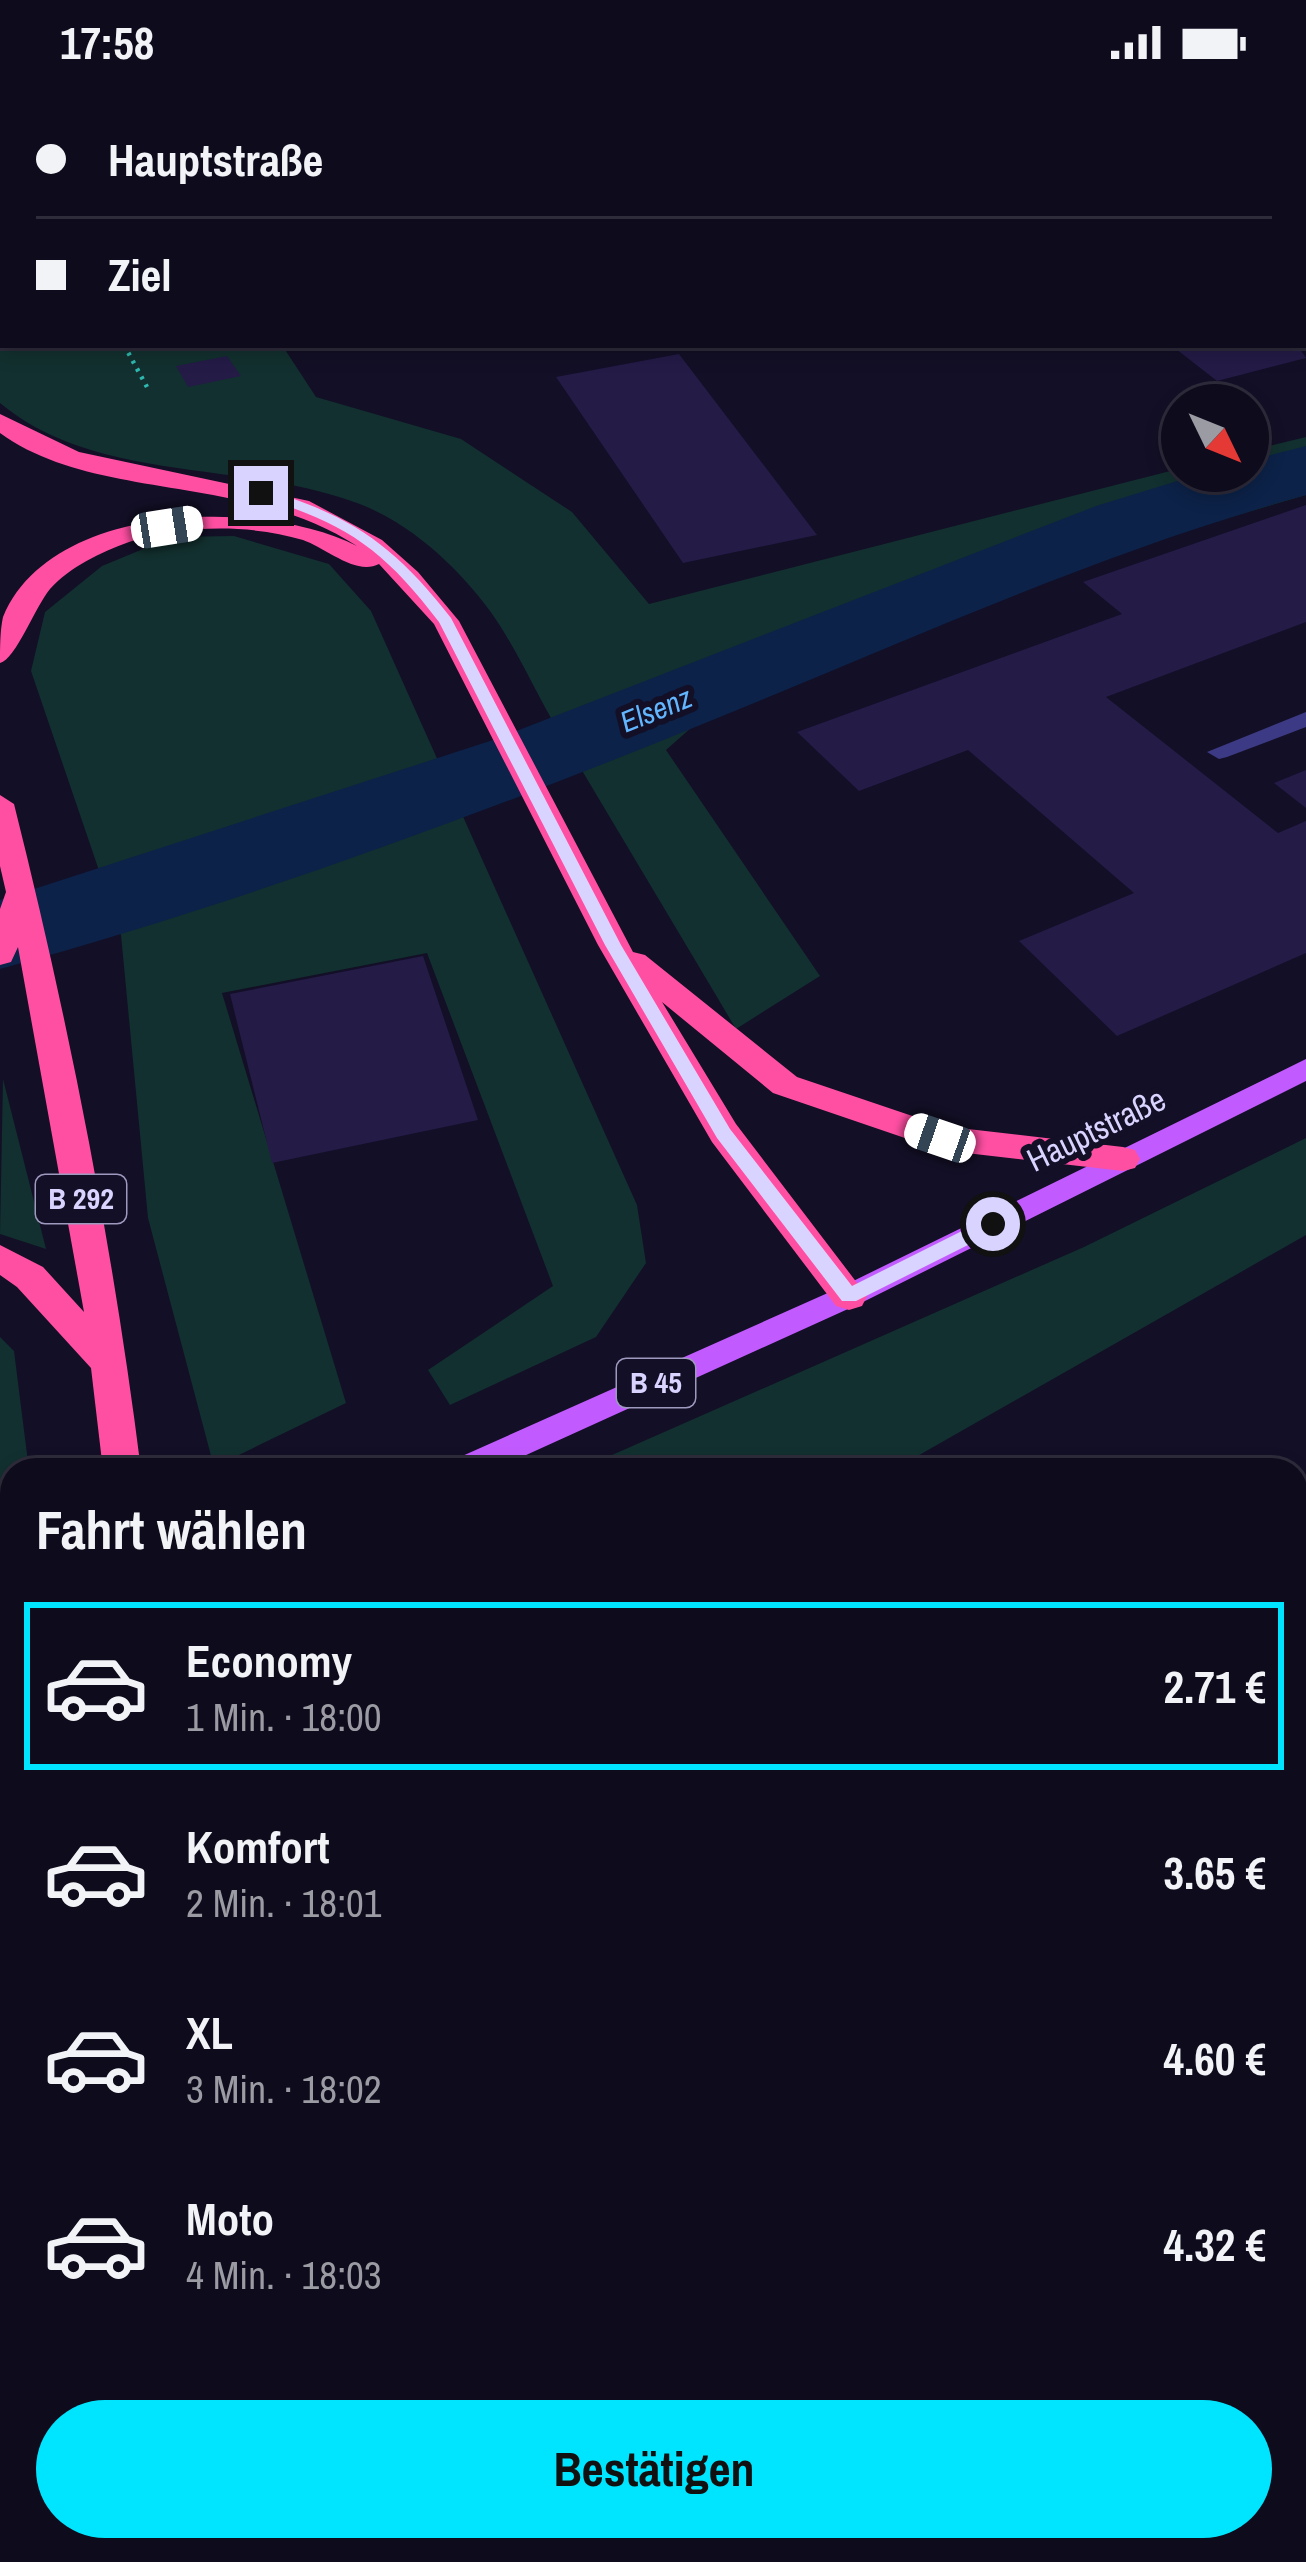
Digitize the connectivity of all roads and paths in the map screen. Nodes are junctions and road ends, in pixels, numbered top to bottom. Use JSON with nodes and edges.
{"nodes":[{"id":1,"x":126,"y":348,"type":"edge"},
{"id":2,"x":147,"y":387,"type":"dead end"},
{"id":3,"x":0,"y":422,"type":"edge"},
{"id":4,"x":417,"y":583,"type":"junction"},
{"id":5,"x":0,"y":655,"type":"edge"},
{"id":6,"x":1306,"y":719,"type":"edge"},
{"id":7,"x":1219,"y":752,"type":"dead end"},
{"id":8,"x":0,"y":804,"type":"edge"},
{"id":9,"x":23,"y":885,"type":"junction"},
{"id":10,"x":613,"y":945,"type":"junction"},
{"id":11,"x":0,"y":956,"type":"edge"},
{"id":12,"x":1306,"y":1069,"type":"edge"},
{"id":13,"x":1123,"y":1159,"type":"junction"},
{"id":14,"x":0,"y":1258,"type":"edge"},
{"id":15,"x":849,"y":1296,"type":"junction"},
{"id":16,"x":111,"y":1367,"type":"junction"},
{"id":17,"x":121,"y":1458,"type":"edge"},
{"id":18,"x":489,"y":1458,"type":"edge"}],
"edges":[{"from":1,"to":2,"type":"path"},
{"from":3,"to":4,"type":"highway"},
{"from":4,"to":5,"type":"highway"},
{"from":4,"to":10,"type":"highway"},
{"from":6,"to":7,"type":"lane"},
{"from":8,"to":9,"type":"highway","number":"B 292"},
{"from":9,"to":11,"type":"highway"},
{"from":9,"to":16,"type":"highway","number":"B 292"},
{"from":10,"to":13,"type":"highway"},
{"from":10,"to":15,"type":"highway"},
{"from":12,"to":13,"type":"main road","name":"Hauptstraße","number":"B 45"},
{"from":13,"to":15,"type":"main road","name":"Hauptstraße","number":"B 45"},
{"from":14,"to":16,"type":"highway"},
{"from":15,"to":18,"type":"main road","name":"Hauptstraße","number":"B 45"},
{"from":16,"to":17,"type":"highway","number":"B 292"}]}
